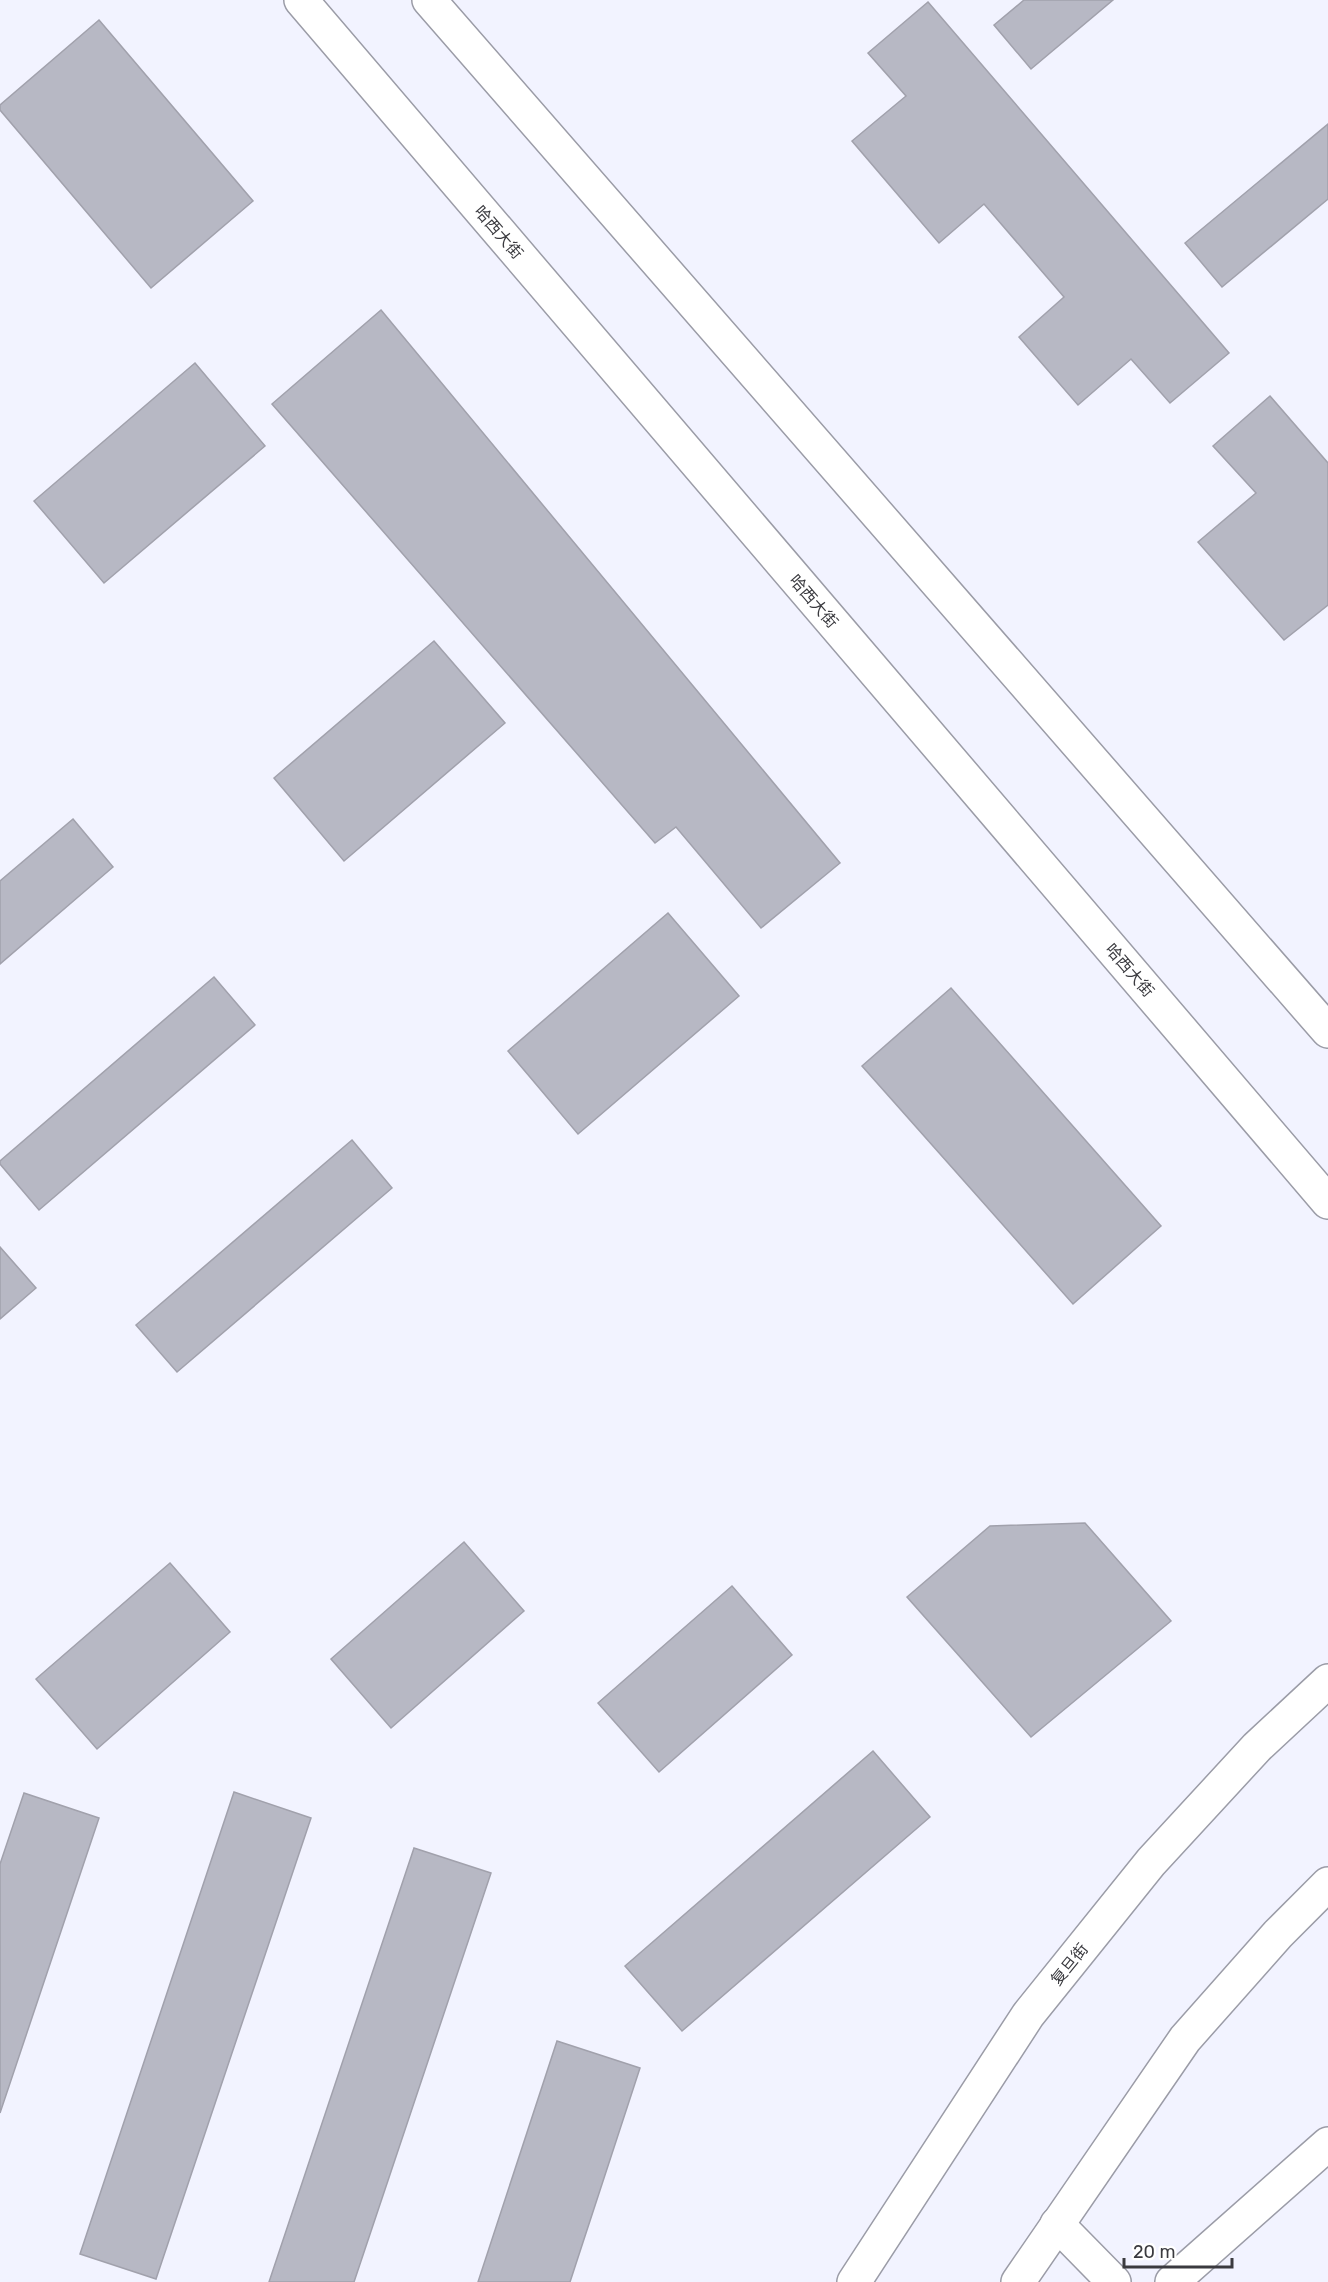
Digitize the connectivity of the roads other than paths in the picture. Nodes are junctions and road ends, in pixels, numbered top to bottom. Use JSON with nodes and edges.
{"nodes":[{"id":1,"x":301,"y":0,"type":"edge"},
{"id":2,"x":429,"y":0,"type":"edge"},
{"id":3,"x":1328,"y":1031,"type":"edge"},
{"id":4,"x":1328,"y":1202,"type":"edge"},
{"id":5,"x":1328,"y":1681,"type":"edge"},
{"id":6,"x":1328,"y":1884,"type":"edge"},
{"id":7,"x":1328,"y":2144,"type":"edge"},
{"id":8,"x":1057,"y":2224,"type":"junction"},
{"id":9,"x":854,"y":2282,"type":"edge"},
{"id":10,"x":1018,"y":2282,"type":"edge"},
{"id":11,"x":1114,"y":2282,"type":"edge"},
{"id":12,"x":1172,"y":2282,"type":"edge"}],
"edges":[{"from":1,"to":4,"type":"main road","name":"哈西大街"},
{"from":2,"to":3,"type":"main road"},
{"from":5,"to":9,"type":"main road","name":"复旦街"},
{"from":6,"to":8,"type":"main road"},
{"from":7,"to":12,"type":"main road"},
{"from":8,"to":10,"type":"main road"},
{"from":8,"to":11,"type":"main road"}]}
